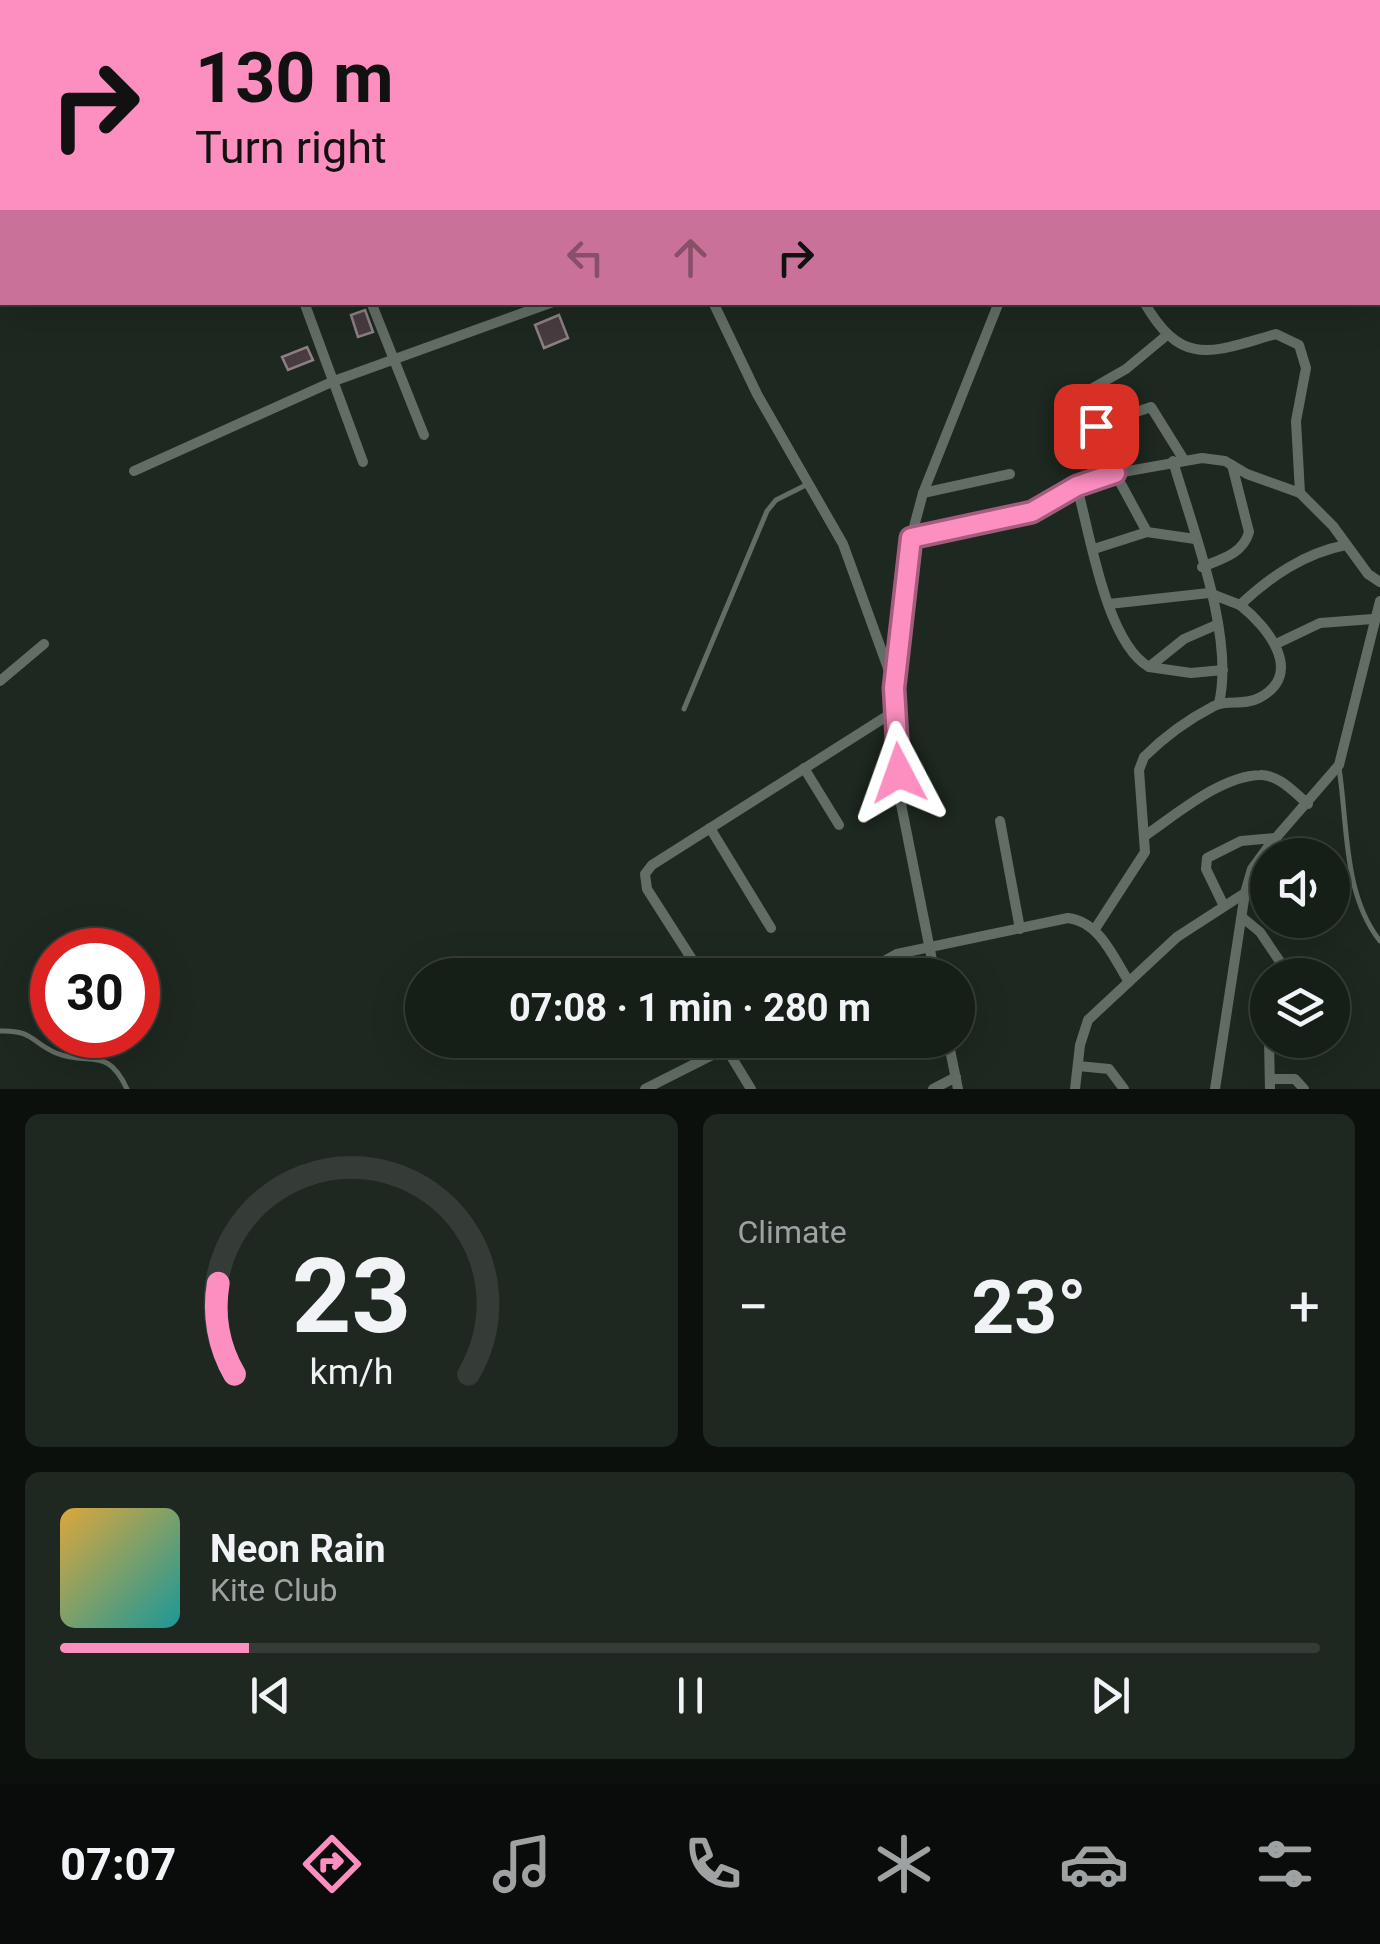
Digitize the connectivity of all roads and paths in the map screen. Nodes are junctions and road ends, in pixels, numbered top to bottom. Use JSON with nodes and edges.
{"nodes":[{"id":1,"x":305,"y":305,"type":"edge"},
{"id":2,"x":372,"y":305,"type":"edge"},
{"id":3,"x":714,"y":305,"type":"edge"},
{"id":4,"x":997,"y":305,"type":"edge"},
{"id":5,"x":1146,"y":305,"type":"edge"},
{"id":6,"x":524,"y":308,"type":"edge"},
{"id":7,"x":1166,"y":335,"type":"junction"},
{"id":8,"x":394,"y":360,"type":"junction"},
{"id":9,"x":334,"y":380,"type":"junction"},
{"id":10,"x":1096,"y":426,"type":"junction"},
{"id":11,"x":424,"y":434,"type":"dead end"},
{"id":12,"x":1179,"y":460,"type":"junction"},
{"id":13,"x":363,"y":462,"type":"dead end"},
{"id":14,"x":1232,"y":465,"type":"junction"},
{"id":15,"x":134,"y":472,"type":"dead end"},
{"id":16,"x":1115,"y":473,"type":"junction"},
{"id":17,"x":1010,"y":474,"type":"dead end"},
{"id":18,"x":808,"y":484,"type":"junction"},
{"id":19,"x":1077,"y":486,"type":"junction"},
{"id":20,"x":1300,"y":492,"type":"junction"},
{"id":21,"x":923,"y":494,"type":"junction"},
{"id":22,"x":1147,"y":532,"type":"junction"},
{"id":23,"x":911,"y":538,"type":"junction"},
{"id":24,"x":1195,"y":539,"type":"junction"},
{"id":25,"x":1346,"y":545,"type":"junction"},
{"id":26,"x":1094,"y":549,"type":"junction"},
{"id":27,"x":1202,"y":567,"type":"junction"},
{"id":28,"x":1380,"y":582,"type":"edge"},
{"id":29,"x":1209,"y":593,"type":"junction"},
{"id":30,"x":1380,"y":601,"type":"edge"},
{"id":31,"x":1109,"y":604,"type":"junction"},
{"id":32,"x":1240,"y":606,"type":"junction"},
{"id":33,"x":1373,"y":619,"type":"junction"},
{"id":34,"x":1216,"y":625,"type":"junction"},
{"id":35,"x":44,"y":644,"type":"dead end"},
{"id":36,"x":1276,"y":644,"type":"junction"},
{"id":37,"x":1149,"y":668,"type":"junction"},
{"id":38,"x":1223,"y":670,"type":"junction"},
{"id":39,"x":0,"y":681,"type":"edge"},
{"id":40,"x":894,"y":688,"type":"junction"},
{"id":41,"x":1218,"y":703,"type":"junction"},
{"id":42,"x":684,"y":709,"type":"dead end"},
{"id":43,"x":895,"y":711,"type":"junction"},
{"id":44,"x":1339,"y":765,"type":"junction"},
{"id":45,"x":804,"y":768,"type":"junction"},
{"id":46,"x":1308,"y":804,"type":"junction"},
{"id":47,"x":1000,"y":821,"type":"dead end"},
{"id":48,"x":839,"y":825,"type":"dead end"},
{"id":49,"x":710,"y":828,"type":"junction"},
{"id":50,"x":1146,"y":835,"type":"junction"},
{"id":51,"x":1276,"y":838,"type":"edge"},
{"id":52,"x":1250,"y":840,"type":"edge"},
{"id":53,"x":1250,"y":875,"type":"edge"},
{"id":54,"x":1244,"y":893,"type":"junction"},
{"id":55,"x":1223,"y":904,"type":"junction"},
{"id":56,"x":1242,"y":918,"type":"junction"},
{"id":57,"x":771,"y":928,"type":"dead end"},
{"id":58,"x":1020,"y":929,"type":"junction"},
{"id":59,"x":1095,"y":930,"type":"junction"},
{"id":60,"x":1380,"y":942,"type":"edge"},
{"id":61,"x":930,"y":948,"type":"junction"},
{"id":62,"x":1278,"y":956,"type":"edge"},
{"id":63,"x":691,"y":958,"type":"edge"},
{"id":64,"x":890,"y":958,"type":"edge"},
{"id":65,"x":932,"y":958,"type":"edge"},
{"id":66,"x":1129,"y":982,"type":"junction"},
{"id":67,"x":0,"y":1030,"type":"edge"},
{"id":68,"x":706,"y":1058,"type":"edge"},
{"id":69,"x":732,"y":1058,"type":"edge"},
{"id":70,"x":952,"y":1058,"type":"edge"},
{"id":71,"x":1270,"y":1058,"type":"edge"},
{"id":72,"x":1078,"y":1066,"type":"junction"},
{"id":73,"x":957,"y":1083,"type":"edge"},
{"id":74,"x":1272,"y":1084,"type":"edge"},
{"id":75,"x":128,"y":1089,"type":"edge"},
{"id":76,"x":645,"y":1089,"type":"edge"},
{"id":77,"x":751,"y":1089,"type":"edge"},
{"id":78,"x":933,"y":1089,"type":"edge"},
{"id":79,"x":1075,"y":1089,"type":"edge"},
{"id":80,"x":1124,"y":1089,"type":"edge"},
{"id":81,"x":1214,"y":1089,"type":"edge"},
{"id":82,"x":1304,"y":1089,"type":"edge"}],
"edges":[{"from":1,"to":9,"type":"street"},
{"from":2,"to":8,"type":"street"},
{"from":3,"to":18,"type":"street"},
{"from":4,"to":21,"type":"street"},
{"from":5,"to":7,"type":"street"},
{"from":6,"to":8,"type":"street"},
{"from":7,"to":10,"type":"street"},
{"from":7,"to":20,"type":"street"},
{"from":8,"to":9,"type":"street"},
{"from":8,"to":11,"type":"street"},
{"from":9,"to":13,"type":"street"},
{"from":9,"to":15,"type":"street"},
{"from":10,"to":12,"type":"street"},
{"from":10,"to":16,"type":"street"},
{"from":12,"to":14,"type":"street"},
{"from":12,"to":16,"type":"street"},
{"from":12,"to":24,"type":"street"},
{"from":14,"to":20,"type":"street"},
{"from":14,"to":27,"type":"street"},
{"from":16,"to":19,"type":"street"},
{"from":16,"to":22,"type":"street"},
{"from":17,"to":21,"type":"street"},
{"from":18,"to":40,"type":"street"},
{"from":18,"to":42,"type":"lane"},
{"from":19,"to":23,"type":"street"},
{"from":19,"to":26,"type":"street"},
{"from":20,"to":25,"type":"street"},
{"from":21,"to":23,"type":"street"},
{"from":22,"to":24,"type":"street"},
{"from":22,"to":26,"type":"street"},
{"from":23,"to":40,"type":"street"},
{"from":24,"to":27,"type":"street"},
{"from":25,"to":28,"type":"street"},
{"from":25,"to":32,"type":"street"},
{"from":26,"to":31,"type":"street"},
{"from":27,"to":29,"type":"street"},
{"from":29,"to":31,"type":"street"},
{"from":29,"to":32,"type":"street"},
{"from":29,"to":34,"type":"street"},
{"from":30,"to":33,"type":"street"},
{"from":31,"to":37,"type":"street"},
{"from":32,"to":36,"type":"street"},
{"from":33,"to":36,"type":"street"},
{"from":33,"to":44,"type":"street"},
{"from":34,"to":37,"type":"street"},
{"from":34,"to":38,"type":"street"},
{"from":35,"to":39,"type":"street"},
{"from":36,"to":41,"type":"street"},
{"from":37,"to":38,"type":"street"},
{"from":38,"to":41,"type":"street"},
{"from":40,"to":43,"type":"street"},
{"from":41,"to":50,"type":"street"},
{"from":43,"to":45,"type":"street"},
{"from":43,"to":61,"type":"street"},
{"from":44,"to":46,"type":"street"},
{"from":44,"to":60,"type":"lane"},
{"from":45,"to":48,"type":"street"},
{"from":45,"to":49,"type":"street"},
{"from":46,"to":50,"type":"street"},
{"from":46,"to":51,"type":"street"},
{"from":47,"to":58,"type":"street"},
{"from":49,"to":57,"type":"street"},
{"from":49,"to":63,"type":"street"},
{"from":50,"to":59,"type":"street"},
{"from":52,"to":55,"type":"street"},
{"from":53,"to":54,"type":"street"},
{"from":54,"to":55,"type":"street"},
{"from":54,"to":56,"type":"street"},
{"from":55,"to":66,"type":"street"},
{"from":56,"to":62,"type":"street"},
{"from":56,"to":81,"type":"street"},
{"from":58,"to":59,"type":"street"},
{"from":58,"to":61,"type":"street"},
{"from":59,"to":66,"type":"street"},
{"from":61,"to":64,"type":"street"},
{"from":61,"to":65,"type":"street"},
{"from":66,"to":72,"type":"street"},
{"from":67,"to":75,"type":"lane"},
{"from":68,"to":76,"type":"street"},
{"from":69,"to":77,"type":"street"},
{"from":70,"to":73,"type":"street"},
{"from":71,"to":74,"type":"street"},
{"from":72,"to":79,"type":"street"},
{"from":72,"to":80,"type":"street"},
{"from":73,"to":78,"type":"street"},
{"from":74,"to":82,"type":"street"}]}
